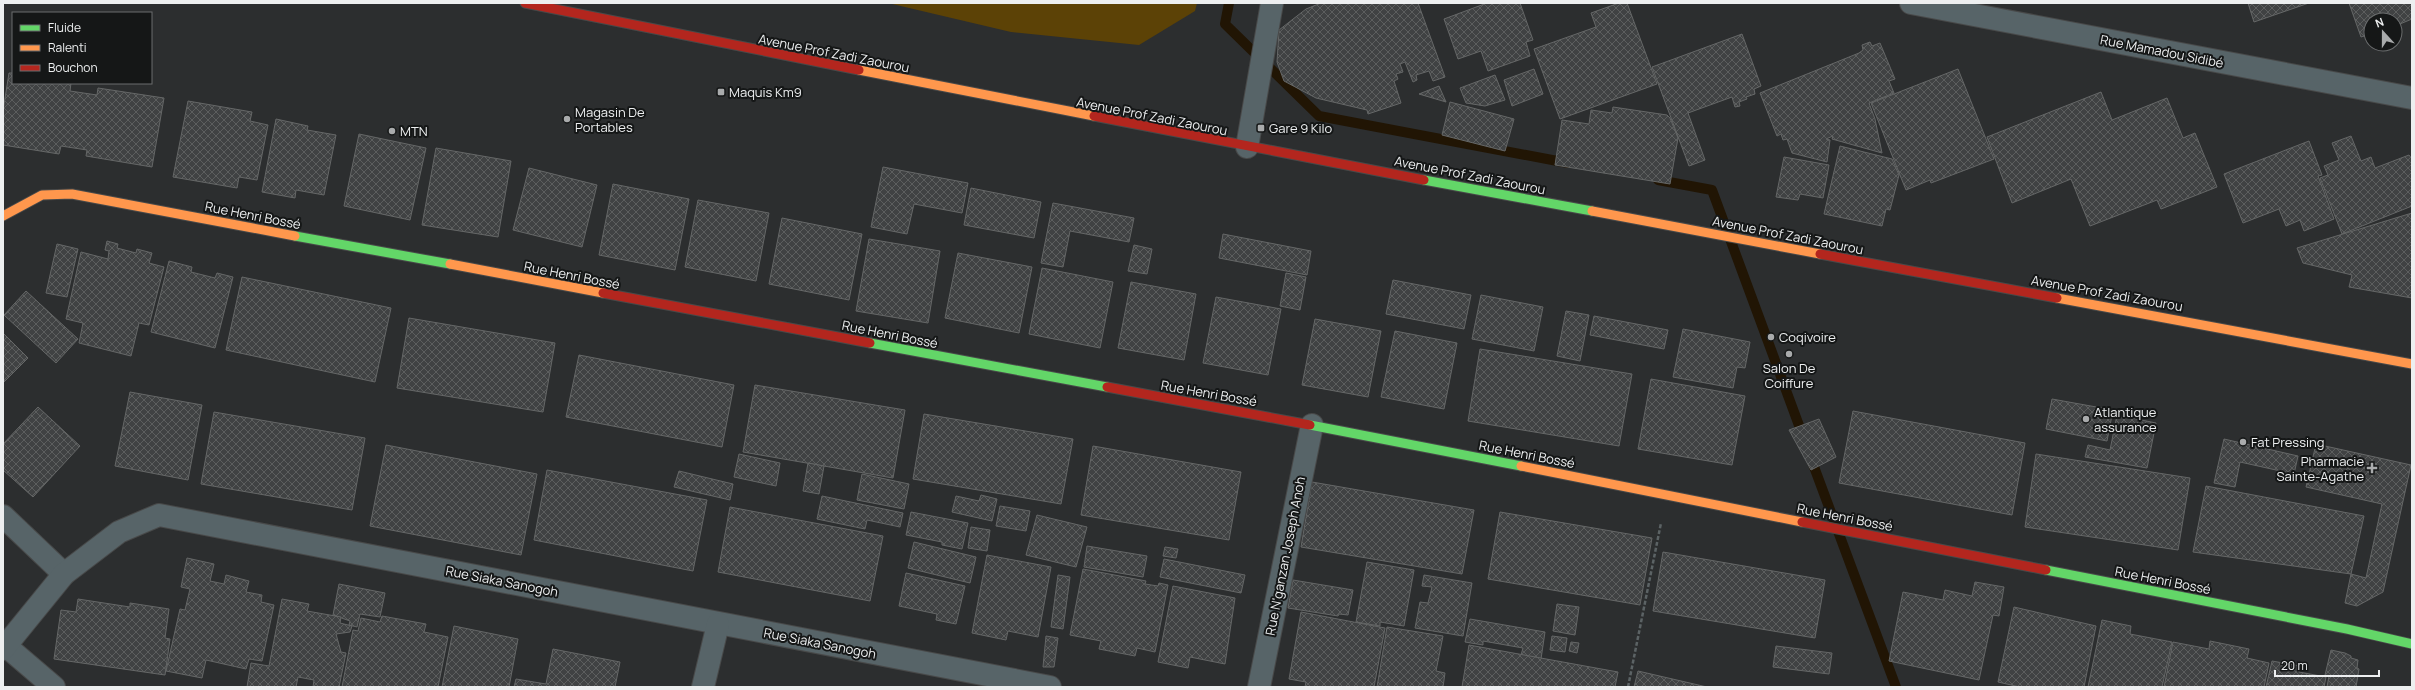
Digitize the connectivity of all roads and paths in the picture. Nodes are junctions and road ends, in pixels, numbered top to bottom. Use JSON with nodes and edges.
{"nodes":[{"id":1,"x":525,"y":3,"type":"edge"},
{"id":2,"x":1272,"y":3,"type":"edge"},
{"id":3,"x":1911,"y":3,"type":"edge"},
{"id":4,"x":2412,"y":98,"type":"edge"},
{"id":5,"x":1247,"y":147,"type":"junction"},
{"id":6,"x":3,"y":216,"type":"edge"},
{"id":7,"x":2412,"y":364,"type":"edge"},
{"id":8,"x":1312,"y":425,"type":"junction"},
{"id":9,"x":1667,"y":495,"type":"junction"},
{"id":10,"x":3,"y":516,"type":"edge"},
{"id":11,"x":64,"y":574,"type":"junction"},
{"id":12,"x":718,"y":624,"type":"junction"},
{"id":13,"x":2412,"y":644,"type":"edge"},
{"id":14,"x":4,"y":648,"type":"edge"},
{"id":15,"x":54,"y":687,"type":"edge"},
{"id":16,"x":703,"y":687,"type":"edge"},
{"id":17,"x":1050,"y":687,"type":"edge"},
{"id":18,"x":1259,"y":687,"type":"edge"},
{"id":19,"x":1628,"y":687,"type":"edge"}],
"edges":[{"from":1,"to":5,"type":"street","name":"Avenue Prof Zadi Zaourou"},
{"from":2,"to":5,"type":"street"},
{"from":3,"to":4,"type":"street","name":"Rue Mamadou Sidibé"},
{"from":5,"to":7,"type":"street","name":"Avenue Prof Zadi Zaourou"},
{"from":6,"to":8,"type":"street","name":"Rue Henri Bossé"},
{"from":8,"to":9,"type":"street","name":"Rue Henri Bossé"},
{"from":8,"to":18,"type":"street","name":"Rue N'ganzan Joseph Anoh"},
{"from":9,"to":13,"type":"street","name":"Rue Henri Bossé"},
{"from":9,"to":19,"type":"path"},
{"from":10,"to":11,"type":"street"},
{"from":11,"to":12,"type":"street","name":"Rue Siaka Sanogoh"},
{"from":11,"to":14,"type":"street","name":"Rue Siaka Sanogoh"},
{"from":12,"to":16,"type":"street"},
{"from":12,"to":17,"type":"street","name":"Rue Siaka Sanogoh"},
{"from":14,"to":15,"type":"street"}]}
